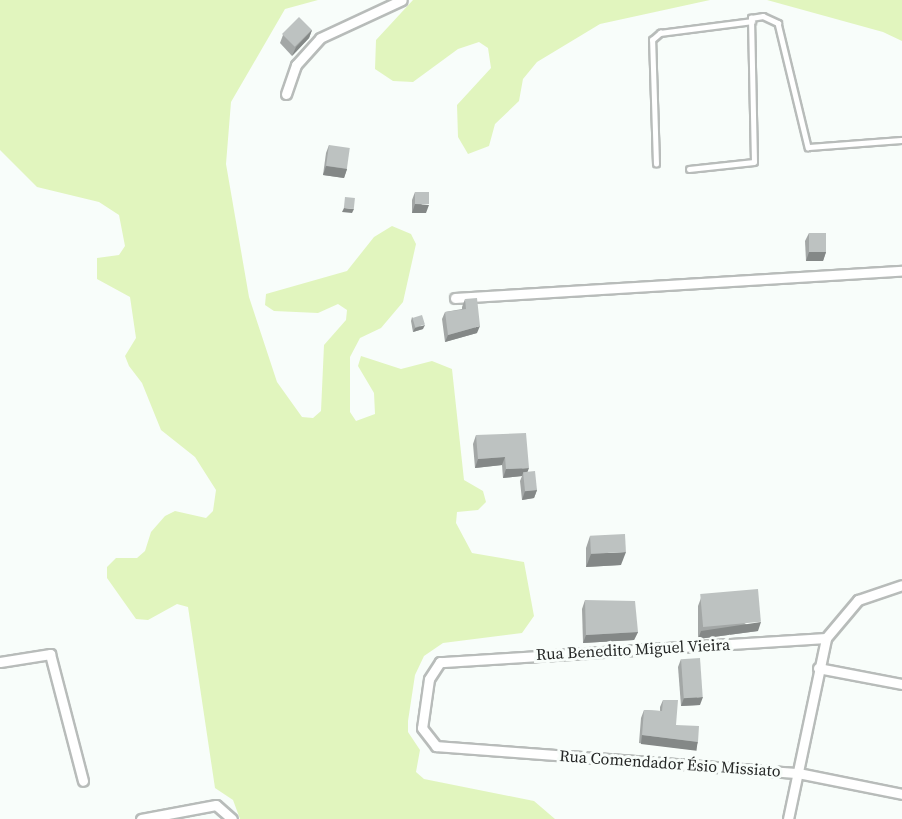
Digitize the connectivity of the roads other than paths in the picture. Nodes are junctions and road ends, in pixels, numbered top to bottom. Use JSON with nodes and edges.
{"nodes":[{"id":1,"x":402,"y":0,"type":"edge"},
{"id":2,"x":752,"y":21,"type":"junction"},
{"id":3,"x":286,"y":94,"type":"dead end"},
{"id":4,"x":902,"y":140,"type":"edge"},
{"id":5,"x":656,"y":164,"type":"dead end"},
{"id":6,"x":688,"y":169,"type":"dead end"},
{"id":7,"x":902,"y":271,"type":"edge"},
{"id":8,"x":455,"y":298,"type":"dead end"},
{"id":9,"x":902,"y":585,"type":"edge"},
{"id":10,"x":826,"y":638,"type":"junction"},
{"id":11,"x":0,"y":662,"type":"edge"},
{"id":12,"x":818,"y":668,"type":"junction"},
{"id":13,"x":902,"y":684,"type":"edge"},
{"id":14,"x":436,"y":746,"type":"joint"},
{"id":15,"x":798,"y":773,"type":"junction"},
{"id":16,"x":83,"y":781,"type":"dead end"},
{"id":17,"x":902,"y":794,"type":"edge"},
{"id":18,"x":141,"y":819,"type":"edge"},
{"id":19,"x":232,"y":819,"type":"edge"},
{"id":20,"x":788,"y":819,"type":"edge"}],
"edges":[{"from":1,"to":3,"type":"street"},
{"from":2,"to":4,"type":"lane"},
{"from":2,"to":5,"type":"lane"},
{"from":2,"to":6,"type":"lane"},
{"from":7,"to":8,"type":"street"},
{"from":9,"to":10,"type":"street"},
{"from":10,"to":12,"type":"street"},
{"from":10,"to":14,"type":"street","name":"Rua Benedito Miguel Vieira"},
{"from":11,"to":16,"type":"street"},
{"from":12,"to":13,"type":"street"},
{"from":12,"to":15,"type":"street"},
{"from":14,"to":15,"type":"street","name":"Rua Comendador Ésio Missiato"},
{"from":15,"to":17,"type":"street","name":"Rua Comendador Ésio Missiato"},
{"from":15,"to":20,"type":"street"},
{"from":18,"to":19,"type":"street"}]}
